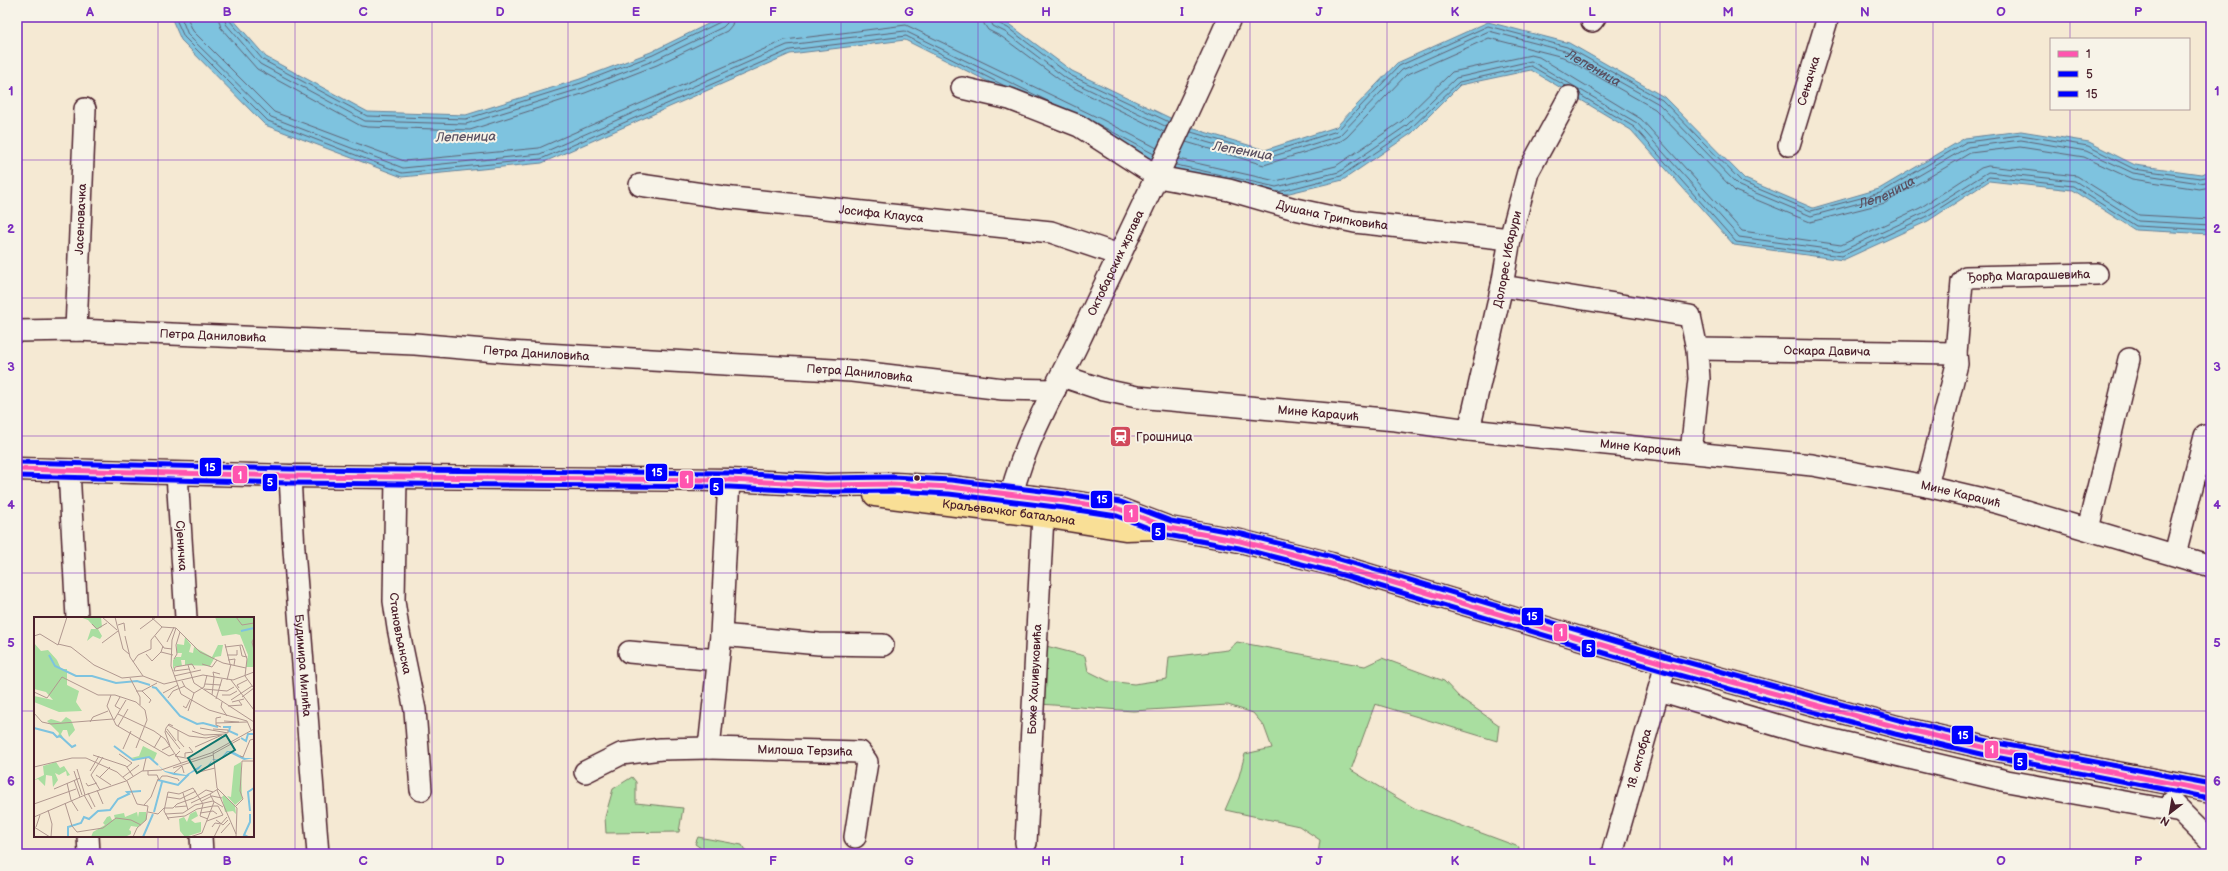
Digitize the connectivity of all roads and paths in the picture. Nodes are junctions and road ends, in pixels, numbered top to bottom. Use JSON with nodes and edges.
{"nodes":[{"id":1,"x":1230,"y":17,"type":"edge"},
{"id":2,"x":1828,"y":17,"type":"edge"},
{"id":3,"x":962,"y":88,"type":"dead end"},
{"id":4,"x":1569,"y":97,"type":"dead end"},
{"id":5,"x":85,"y":109,"type":"dead end"},
{"id":6,"x":1789,"y":145,"type":"dead end"},
{"id":7,"x":1161,"y":170,"type":"junction"},
{"id":8,"x":640,"y":185,"type":"dead end"},
{"id":9,"x":1510,"y":239,"type":"junction"},
{"id":10,"x":1119,"y":255,"type":"junction"},
{"id":11,"x":2097,"y":274,"type":"dead end"},
{"id":12,"x":1502,"y":286,"type":"junction"},
{"id":13,"x":76,"y":330,"type":"junction"},
{"id":14,"x":17,"y":331,"type":"edge"},
{"id":15,"x":1697,"y":349,"type":"junction"},
{"id":16,"x":1956,"y":353,"type":"junction"},
{"id":17,"x":2128,"y":359,"type":"dead end"},
{"id":18,"x":1058,"y":383,"type":"junction"},
{"id":19,"x":1469,"y":430,"type":"junction"},
{"id":20,"x":2205,"y":436,"type":"dead end"},
{"id":21,"x":1691,"y":452,"type":"junction"},
{"id":22,"x":17,"y":469,"type":"edge"},
{"id":23,"x":69,"y":470,"type":"junction"},
{"id":24,"x":177,"y":474,"type":"junction"},
{"id":25,"x":290,"y":476,"type":"junction"},
{"id":26,"x":396,"y":477,"type":"junction"},
{"id":27,"x":729,"y":480,"type":"junction"},
{"id":28,"x":1927,"y":486,"type":"junction"},
{"id":29,"x":1009,"y":503,"type":"junction"},
{"id":30,"x":1043,"y":516,"type":"junction"},
{"id":31,"x":1169,"y":528,"type":"junction"},
{"id":32,"x":2088,"y":529,"type":"junction"},
{"id":33,"x":2175,"y":554,"type":"junction"},
{"id":34,"x":2211,"y":566,"type":"edge"},
{"id":35,"x":77,"y":617,"type":"edge"},
{"id":36,"x":186,"y":617,"type":"edge"},
{"id":37,"x":721,"y":635,"type":"junction"},
{"id":38,"x":883,"y":645,"type":"dead end"},
{"id":39,"x":629,"y":652,"type":"dead end"},
{"id":40,"x":718,"y":660,"type":"junction"},
{"id":41,"x":1666,"y":664,"type":"junction"},
{"id":42,"x":1659,"y":690,"type":"junction"},
{"id":43,"x":709,"y":748,"type":"junction"},
{"id":44,"x":585,"y":772,"type":"dead end"},
{"id":45,"x":2153,"y":780,"type":"junction"},
{"id":46,"x":421,"y":790,"type":"dead end"},
{"id":47,"x":2211,"y":791,"type":"edge"},
{"id":48,"x":2181,"y":812,"type":"junction"},
{"id":49,"x":88,"y":837,"type":"edge"},
{"id":50,"x":200,"y":837,"type":"edge"},
{"id":51,"x":855,"y":838,"type":"dead end"},
{"id":52,"x":2211,"y":842,"type":"edge"},
{"id":53,"x":1026,"y":843,"type":"dead end"},
{"id":54,"x":89,"y":854,"type":"edge"},
{"id":55,"x":202,"y":854,"type":"edge"},
{"id":56,"x":318,"y":854,"type":"edge"},
{"id":57,"x":1612,"y":854,"type":"edge"}],
"edges":[{"from":1,"to":7,"type":"street","name":"Октобарских жртава"},
{"from":2,"to":6,"type":"street","name":"Сењачка"},
{"from":3,"to":7,"type":"street"},
{"from":4,"to":9,"type":"street","name":"Долорес Ибарури"},
{"from":5,"to":13,"type":"street","name":"Јасеновачка"},
{"from":7,"to":9,"type":"street","name":"Душана Трипковића"},
{"from":7,"to":10,"type":"street","name":"Октобарских жртава"},
{"from":8,"to":10,"type":"street","name":"Јосифа Клауса"},
{"from":9,"to":12,"type":"street","name":"Долорес Ибарури"},
{"from":10,"to":18,"type":"street","name":"Октобарских жртава"},
{"from":11,"to":16,"type":"street","name":"Ђорђа Магарашевића"},
{"from":12,"to":15,"type":"street"},
{"from":12,"to":19,"type":"street","name":"Долорес Ибарури"},
{"from":13,"to":14,"type":"street","name":"Петра Даниловића"},
{"from":13,"to":18,"type":"street","name":"Петра Даниловића"},
{"from":15,"to":16,"type":"street","name":"Оскара Давича"},
{"from":15,"to":21,"type":"street"},
{"from":16,"to":28,"type":"street"},
{"from":17,"to":32,"type":"street"},
{"from":18,"to":19,"type":"street","name":"Мине Караџић"},
{"from":18,"to":29,"type":"street","name":"Октобарских жртава"},
{"from":19,"to":21,"type":"street","name":"Мине Караџић"},
{"from":20,"to":33,"type":"street"},
{"from":21,"to":28,"type":"street","name":"Мине Караџић"},
{"from":22,"to":23,"type":"main road","name":"Краљевачког батаљона"},
{"from":23,"to":24,"type":"main road","name":"Краљевачког батаљона"},
{"from":23,"to":35,"type":"street"},
{"from":24,"to":25,"type":"main road","name":"Краљевачког батаљона"},
{"from":24,"to":36,"type":"street","name":"Сјеничка"},
{"from":25,"to":26,"type":"main road","name":"Краљевачког батаљона"},
{"from":25,"to":56,"type":"street","name":"Будимира Милића"},
{"from":26,"to":27,"type":"main road","name":"Краљевачког батаљона"},
{"from":26,"to":46,"type":"street","name":"Становљанска"},
{"from":27,"to":29,"type":"main road","name":"Краљевачког батаљона"},
{"from":27,"to":37,"type":"street"},
{"from":28,"to":32,"type":"street","name":"Мине Караџић"},
{"from":29,"to":30,"type":"main road","name":"Краљевачког батаљона"},
{"from":29,"to":31,"type":"main road","name":"Краљевачког батаљона"},
{"from":30,"to":31,"type":"main road","name":"Краљевачког батаљона"},
{"from":30,"to":53,"type":"street","name":"Боже Хаџивуковића"},
{"from":31,"to":41,"type":"main road","name":"Краљевачког батаљона"},
{"from":32,"to":33,"type":"street","name":"Мине Караџић"},
{"from":33,"to":34,"type":"street","name":"Мине Караџић"},
{"from":37,"to":38,"type":"street"},
{"from":37,"to":40,"type":"street"},
{"from":39,"to":40,"type":"street"},
{"from":40,"to":43,"type":"street"},
{"from":41,"to":42,"type":"street","name":"18. октобра"},
{"from":41,"to":45,"type":"main road","name":"Краљевачког батаљона"},
{"from":42,"to":48,"type":"street"},
{"from":42,"to":57,"type":"street","name":"18. октобра"},
{"from":43,"to":44,"type":"street","name":"Милоша Терзића"},
{"from":43,"to":51,"type":"street","name":"Милоша Терзића"},
{"from":45,"to":47,"type":"main road","name":"Краљевачког батаљона"},
{"from":45,"to":48,"type":"street"},
{"from":48,"to":52,"type":"street"},
{"from":49,"to":54,"type":"street"},
{"from":50,"to":55,"type":"street"}]}
